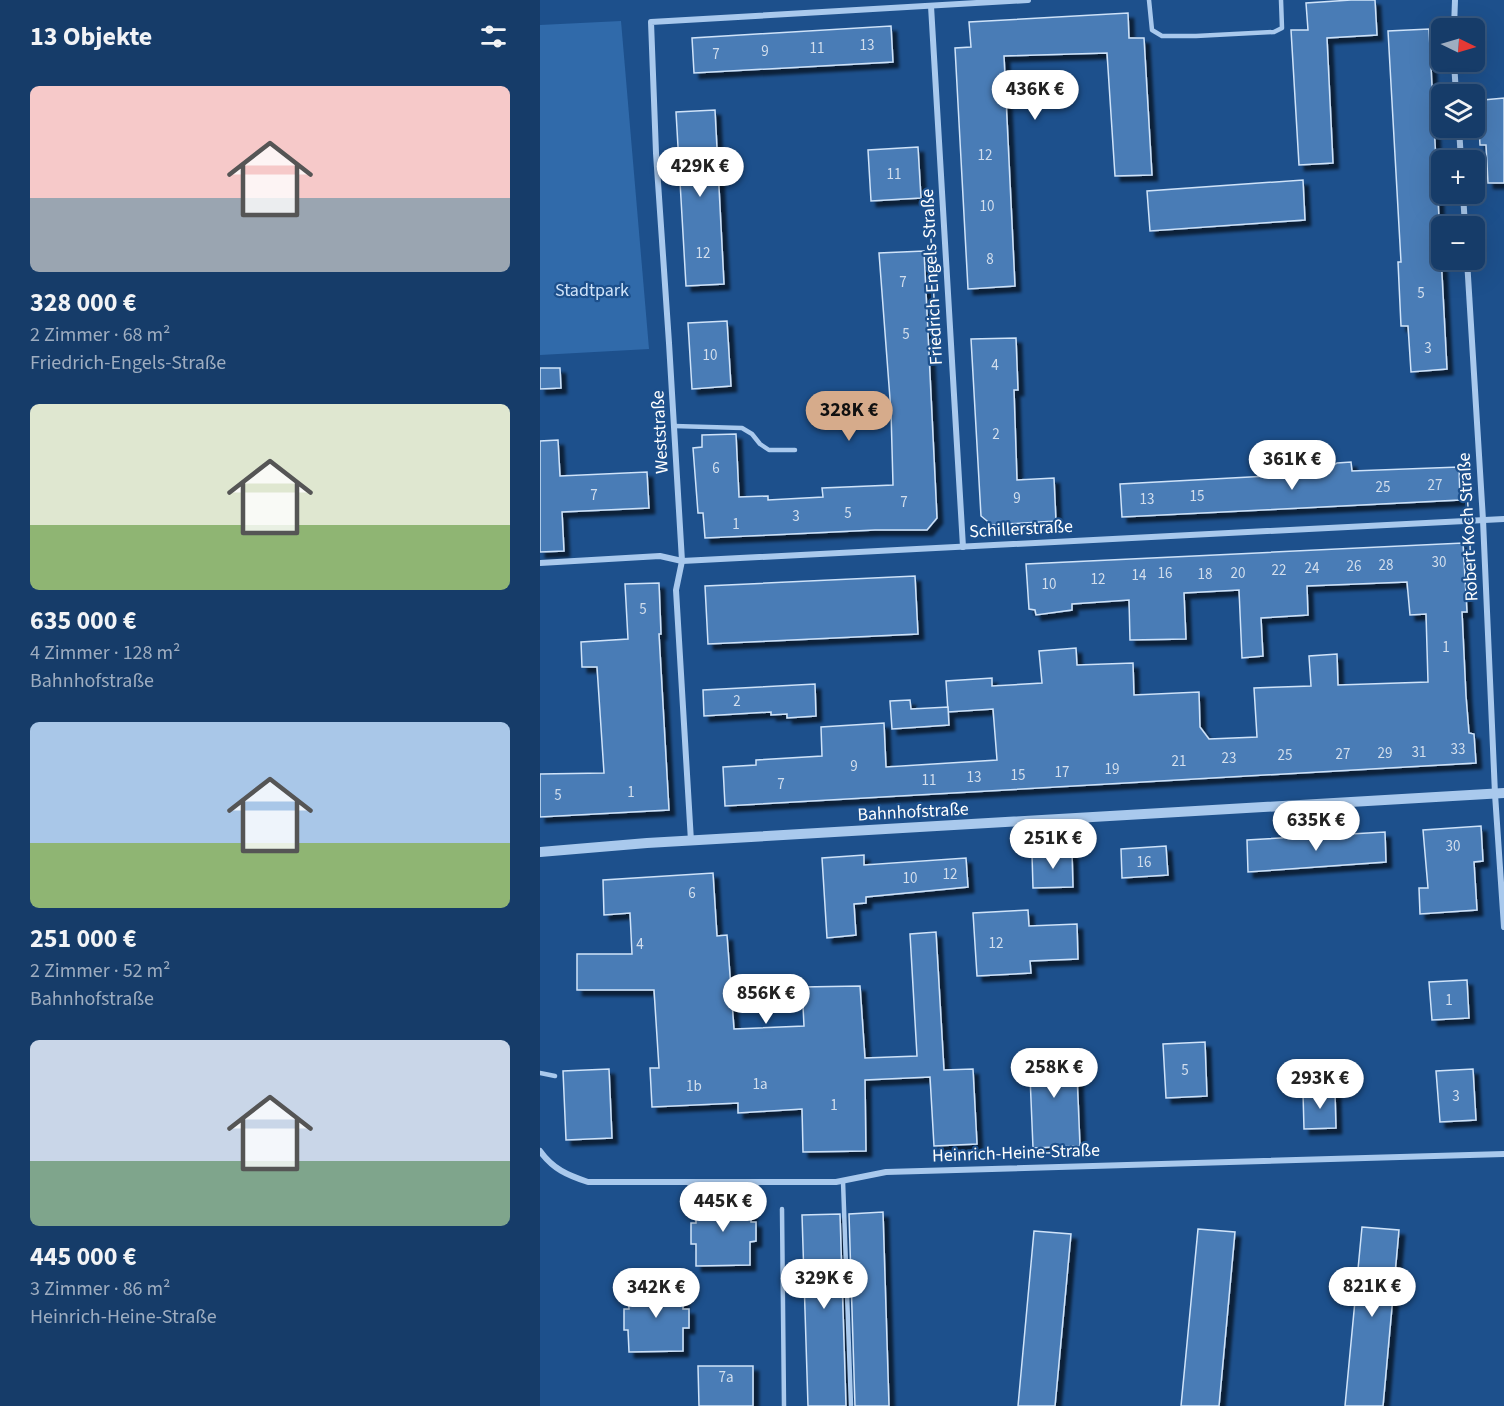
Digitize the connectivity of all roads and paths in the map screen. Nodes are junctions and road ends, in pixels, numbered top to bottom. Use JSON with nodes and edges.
{"nodes":[{"id":1,"x":1028,"y":0,"type":"edge"},
{"id":2,"x":1149,"y":0,"type":"edge"},
{"id":3,"x":1281,"y":0,"type":"edge"},
{"id":4,"x":1455,"y":0,"type":"edge"},
{"id":5,"x":931,"y":6,"type":"junction"},
{"id":6,"x":1454,"y":18,"type":"edge"},
{"id":7,"x":1468,"y":270,"type":"edge"},
{"id":8,"x":674,"y":426,"type":"junction"},
{"id":9,"x":795,"y":450,"type":"dead end"},
{"id":10,"x":1504,"y":519,"type":"edge"},
{"id":11,"x":1483,"y":520,"type":"junction"},
{"id":12,"x":963,"y":547,"type":"junction"},
{"id":13,"x":682,"y":561,"type":"junction"},
{"id":14,"x":540,"y":562,"type":"edge"},
{"id":15,"x":1500,"y":793,"type":"edge"},
{"id":16,"x":691,"y":841,"type":"junction"},
{"id":17,"x":540,"y":852,"type":"edge"},
{"id":18,"x":1504,"y":927,"type":"edge"},
{"id":19,"x":540,"y":1073,"type":"edge"},
{"id":20,"x":555,"y":1076,"type":"dead end"},
{"id":21,"x":540,"y":1152,"type":"edge"},
{"id":22,"x":1504,"y":1154,"type":"edge"},
{"id":23,"x":843,"y":1181,"type":"junction"},
{"id":24,"x":782,"y":1209,"type":"dead end"},
{"id":25,"x":784,"y":1406,"type":"edge"},
{"id":26,"x":851,"y":1406,"type":"edge"}],
"edges":[{"from":1,"to":5,"type":"street"},
{"from":2,"to":3,"type":"lane"},
{"from":4,"to":6,"type":"street"},
{"from":5,"to":8,"type":"street","name":"Weststraße"},
{"from":5,"to":12,"type":"street","name":"Friedrich-Engels-Straße"},
{"from":7,"to":11,"type":"street","name":"Robert-Koch-Straße"},
{"from":8,"to":9,"type":"lane"},
{"from":8,"to":13,"type":"street","name":"Weststraße"},
{"from":10,"to":11,"type":"street","name":"Schillerstraße"},
{"from":11,"to":12,"type":"street","name":"Schillerstraße"},
{"from":11,"to":15,"type":"street","name":"Robert-Koch-Straße"},
{"from":12,"to":13,"type":"street","name":"Schillerstraße"},
{"from":13,"to":14,"type":"street","name":"Schillerstraße"},
{"from":13,"to":16,"type":"street","name":"Weststraße"},
{"from":15,"to":16,"type":"street","name":"Bahnhofstraße"},
{"from":15,"to":18,"type":"street","name":"Robert-Koch-Straße"},
{"from":16,"to":17,"type":"street","name":"Bahnhofstraße"},
{"from":19,"to":20,"type":"lane"},
{"from":21,"to":23,"type":"street","name":"Heinrich-Heine-Straße"},
{"from":22,"to":23,"type":"street","name":"Heinrich-Heine-Straße"},
{"from":23,"to":26,"type":"lane"},
{"from":24,"to":25,"type":"lane"}]}
